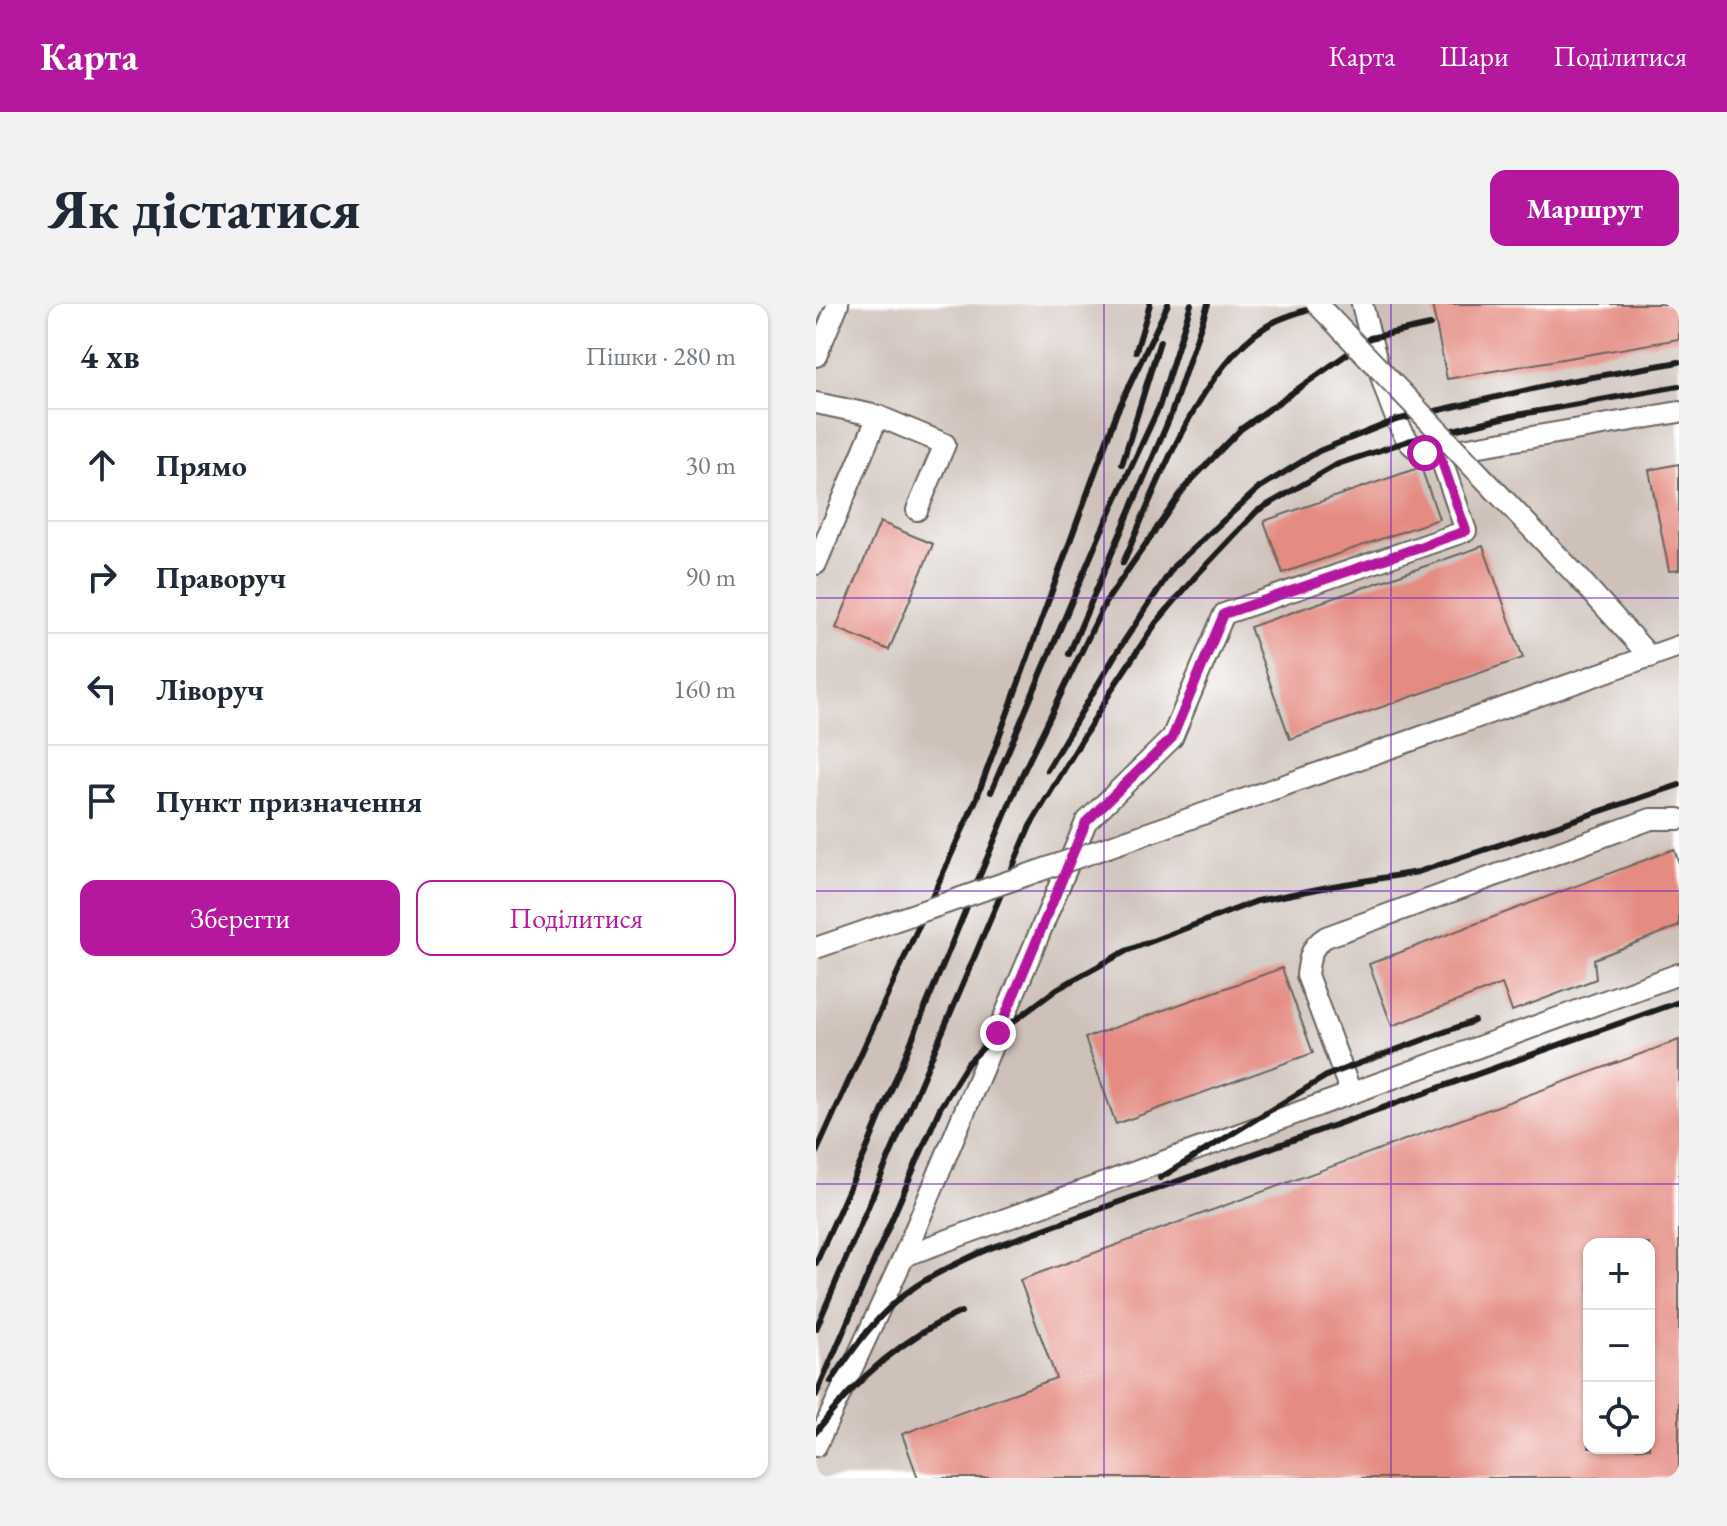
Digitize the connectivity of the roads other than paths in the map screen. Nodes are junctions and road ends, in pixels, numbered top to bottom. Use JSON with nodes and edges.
{"nodes":[{"id":1,"x":838,"y":304,"type":"edge"},
{"id":2,"x":1317,"y":304,"type":"edge"},
{"id":3,"x":1362,"y":304,"type":"edge"},
{"id":4,"x":816,"y":356,"type":"edge"},
{"id":5,"x":816,"y":403,"type":"edge"},
{"id":6,"x":1679,"y":412,"type":"edge"},
{"id":7,"x":878,"y":416,"type":"junction"},
{"id":8,"x":1439,"y":453,"type":"junction"},
{"id":9,"x":917,"y":510,"type":"dead end"},
{"id":10,"x":816,"y":564,"type":"edge"},
{"id":11,"x":1679,"y":646,"type":"edge"},
{"id":12,"x":1650,"y":657,"type":"junction"},
{"id":13,"x":1679,"y":819,"type":"edge"},
{"id":14,"x":816,"y":948,"type":"edge"},
{"id":15,"x":1679,"y":974,"type":"edge"},
{"id":16,"x":1351,"y":1093,"type":"junction"},
{"id":17,"x":904,"y":1256,"type":"junction"},
{"id":18,"x":816,"y":1446,"type":"edge"}],
"edges":[{"from":1,"to":4,"type":"lane"},
{"from":2,"to":12,"type":"lane","bridge":true},
{"from":3,"to":8,"type":"lane"},
{"from":5,"to":7,"type":"lane"},
{"from":6,"to":8,"type":"lane"},
{"from":7,"to":9,"type":"lane"},
{"from":7,"to":10,"type":"lane"},
{"from":8,"to":17,"type":"lane"},
{"from":11,"to":12,"type":"lane"},
{"from":12,"to":14,"type":"lane","bridge":true},
{"from":13,"to":16,"type":"lane"},
{"from":15,"to":16,"type":"lane"},
{"from":16,"to":17,"type":"lane"},
{"from":17,"to":18,"type":"lane"}]}
